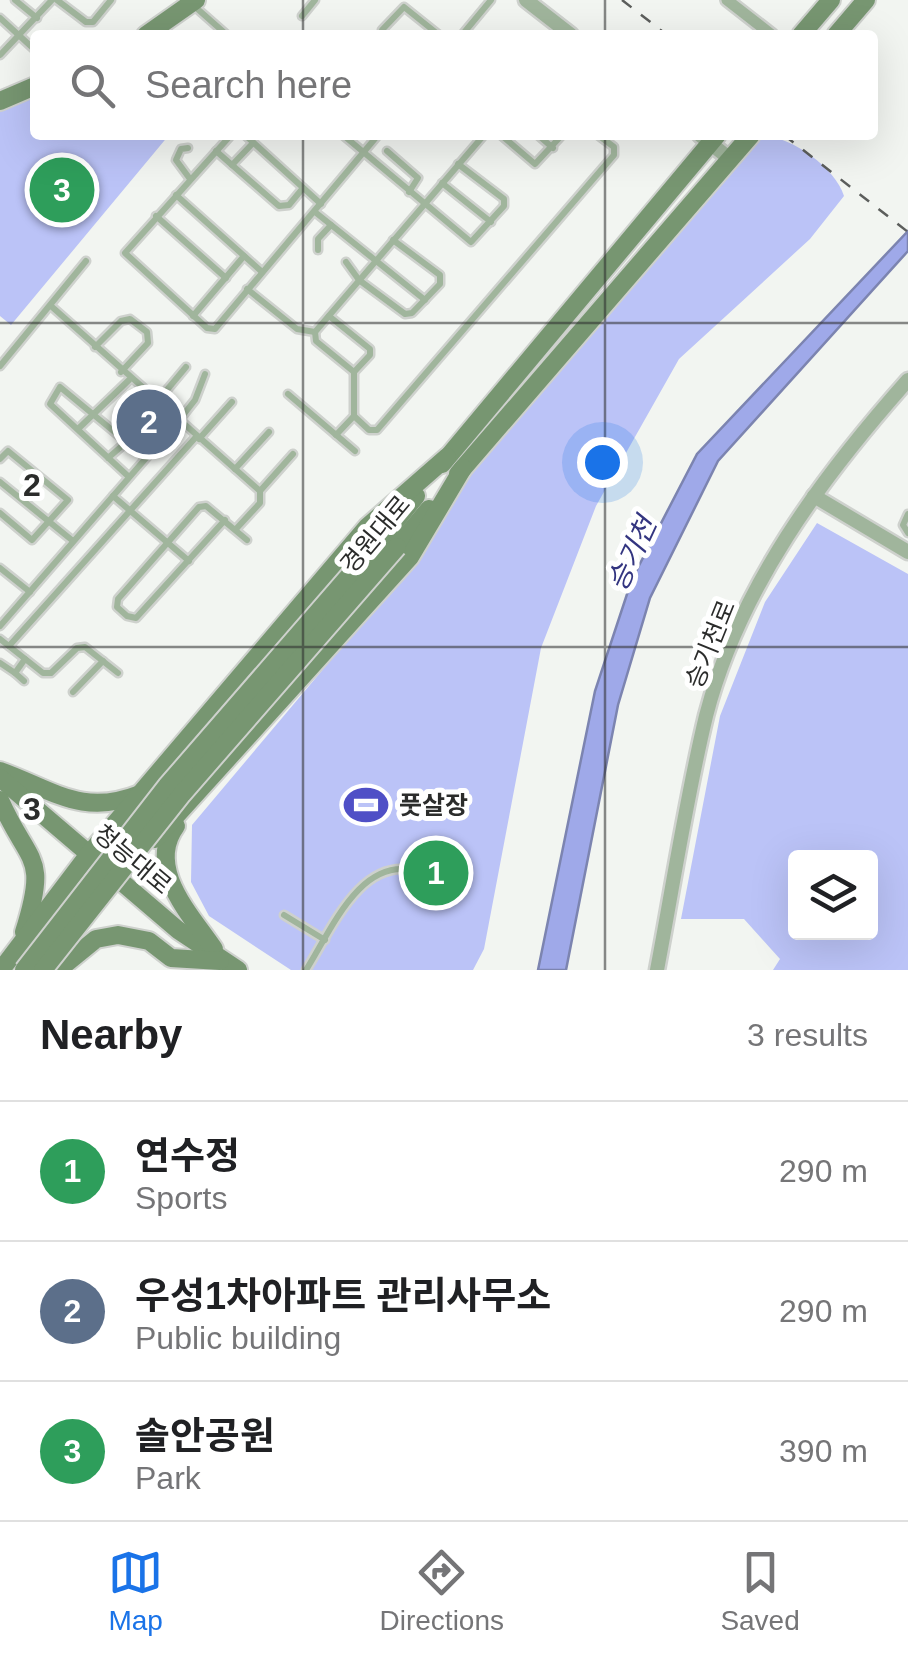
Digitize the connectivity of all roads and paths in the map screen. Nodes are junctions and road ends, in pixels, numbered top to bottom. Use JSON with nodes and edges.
{"nodes":[{"id":1,"x":15,"y":0,"type":"edge"},
{"id":2,"x":55,"y":0,"type":"edge"},
{"id":3,"x":112,"y":0,"type":"edge"},
{"id":4,"x":315,"y":0,"type":"edge"},
{"id":5,"x":492,"y":0,"type":"edge"},
{"id":6,"x":526,"y":0,"type":"edge"},
{"id":7,"x":727,"y":0,"type":"edge"},
{"id":8,"x":831,"y":0,"type":"edge"},
{"id":9,"x":866,"y":0,"type":"edge"},
{"id":10,"x":194,"y":2,"type":"edge"},
{"id":11,"x":302,"y":16,"type":"dead end"},
{"id":12,"x":0,"y":18,"type":"edge"},
{"id":13,"x":37,"y":18,"type":"junction"},
{"id":14,"x":153,"y":30,"type":"edge"},
{"id":15,"x":222,"y":30,"type":"edge"},
{"id":16,"x":382,"y":30,"type":"edge"},
{"id":17,"x":433,"y":30,"type":"edge"},
{"id":18,"x":466,"y":30,"type":"edge"},
{"id":19,"x":565,"y":30,"type":"edge"},
{"id":20,"x":766,"y":30,"type":"edge"},
{"id":21,"x":805,"y":30,"type":"edge"},
{"id":22,"x":840,"y":30,"type":"edge"},
{"id":23,"x":22,"y":37,"type":"junction"},
{"id":24,"x":30,"y":45,"type":"edge"},
{"id":25,"x":0,"y":55,"type":"edge"},
{"id":26,"x":30,"y":88,"type":"edge"},
{"id":27,"x":0,"y":101,"type":"edge"},
{"id":28,"x":226,"y":140,"type":"edge"},
{"id":29,"x":251,"y":140,"type":"edge"},
{"id":30,"x":349,"y":140,"type":"edge"},
{"id":31,"x":374,"y":140,"type":"edge"},
{"id":32,"x":480,"y":140,"type":"edge"},
{"id":33,"x":507,"y":140,"type":"edge"},
{"id":34,"x":544,"y":140,"type":"edge"},
{"id":35,"x":559,"y":140,"type":"edge"},
{"id":36,"x":605,"y":140,"type":"edge"},
{"id":37,"x":707,"y":140,"type":"edge"},
{"id":38,"x":711,"y":140,"type":"edge"},
{"id":39,"x":747,"y":140,"type":"edge"},
{"id":40,"x":253,"y":142,"type":"junction"},
{"id":41,"x":188,"y":148,"type":"dead end"},
{"id":42,"x":553,"y":148,"type":"junction"},
{"id":43,"x":216,"y":151,"type":"junction"},
{"id":44,"x":388,"y":151,"type":"dead end"},
{"id":45,"x":364,"y":152,"type":"junction"},
{"id":46,"x":730,"y":160,"type":"junction"},
{"id":47,"x":232,"y":164,"type":"junction"},
{"id":48,"x":458,"y":164,"type":"junction"},
{"id":49,"x":190,"y":179,"type":"junction"},
{"id":50,"x":442,"y":183,"type":"junction"},
{"id":51,"x":303,"y":188,"type":"junction"},
{"id":52,"x":409,"y":192,"type":"junction"},
{"id":53,"x":176,"y":194,"type":"junction"},
{"id":54,"x":321,"y":204,"type":"junction"},
{"id":55,"x":423,"y":204,"type":"junction"},
{"id":56,"x":314,"y":212,"type":"junction"},
{"id":57,"x":156,"y":216,"type":"junction"},
{"id":58,"x":491,"y":222,"type":"junction"},
{"id":59,"x":331,"y":225,"type":"junction"},
{"id":60,"x":393,"y":240,"type":"junction"},
{"id":61,"x":318,"y":250,"type":"dead end"},
{"id":62,"x":244,"y":256,"type":"junction"},
{"id":63,"x":86,"y":261,"type":"dead end"},
{"id":64,"x":375,"y":261,"type":"junction"},
{"id":65,"x":346,"y":262,"type":"dead end"},
{"id":66,"x":261,"y":271,"type":"junction"},
{"id":67,"x":226,"y":278,"type":"junction"},
{"id":68,"x":359,"y":280,"type":"junction"},
{"id":69,"x":246,"y":289,"type":"junction"},
{"id":70,"x":425,"y":300,"type":"junction"},
{"id":71,"x":51,"y":306,"type":"junction"},
{"id":72,"x":193,"y":316,"type":"junction"},
{"id":73,"x":329,"y":316,"type":"junction"},
{"id":74,"x":315,"y":332,"type":"junction"},
{"id":75,"x":95,"y":347,"type":"junction"},
{"id":76,"x":0,"y":366,"type":"edge"},
{"id":77,"x":186,"y":367,"type":"dead end"},
{"id":78,"x":120,"y":372,"type":"junction"},
{"id":79,"x":354,"y":372,"type":"junction"},
{"id":80,"x":205,"y":374,"type":"dead end"},
{"id":81,"x":129,"y":380,"type":"junction"},
{"id":82,"x":908,"y":380,"type":"edge"},
{"id":83,"x":288,"y":394,"type":"dead end"},
{"id":84,"x":232,"y":402,"type":"dead end"},
{"id":85,"x":156,"y":403,"type":"junction"},
{"id":86,"x":94,"y":414,"type":"junction"},
{"id":87,"x":354,"y":416,"type":"junction"},
{"id":88,"x":178,"y":421,"type":"junction"},
{"id":89,"x":78,"y":430,"type":"junction"},
{"id":90,"x":268,"y":432,"type":"dead end"},
{"id":91,"x":336,"y":435,"type":"junction"},
{"id":92,"x":198,"y":438,"type":"junction"},
{"id":93,"x":355,"y":451,"type":"dead end"},
{"id":94,"x":293,"y":454,"type":"dead end"},
{"id":95,"x":108,"y":458,"type":"junction"},
{"id":96,"x":0,"y":459,"type":"edge"},
{"id":97,"x":455,"y":462,"type":"junction"},
{"id":98,"x":234,"y":469,"type":"junction"},
{"id":99,"x":130,"y":477,"type":"junction"},
{"id":100,"x":0,"y":482,"type":"edge"},
{"id":101,"x":260,"y":491,"type":"junction"},
{"id":102,"x":113,"y":496,"type":"junction"},
{"id":103,"x":814,"y":496,"type":"junction"},
{"id":104,"x":129,"y":510,"type":"junction"},
{"id":105,"x":0,"y":513,"type":"edge"},
{"id":106,"x":908,"y":514,"type":"edge"},
{"id":107,"x":225,"y":520,"type":"junction"},
{"id":108,"x":48,"y":521,"type":"junction"},
{"id":109,"x":236,"y":529,"type":"junction"},
{"id":110,"x":908,"y":533,"type":"edge"},
{"id":111,"x":247,"y":540,"type":"dead end"},
{"id":112,"x":74,"y":542,"type":"junction"},
{"id":113,"x":390,"y":542,"type":"junction"},
{"id":114,"x":168,"y":543,"type":"junction"},
{"id":115,"x":908,"y":552,"type":"edge"},
{"id":116,"x":188,"y":561,"type":"junction"},
{"id":117,"x":0,"y":568,"type":"edge"},
{"id":118,"x":30,"y":592,"type":"junction"},
{"id":119,"x":0,"y":626,"type":"edge"},
{"id":120,"x":0,"y":639,"type":"edge"},
{"id":121,"x":8,"y":646,"type":"junction"},
{"id":122,"x":26,"y":659,"type":"junction"},
{"id":123,"x":103,"y":661,"type":"junction"},
{"id":124,"x":0,"y":662,"type":"edge"},
{"id":125,"x":14,"y":673,"type":"junction"},
{"id":126,"x":118,"y":673,"type":"dead end"},
{"id":127,"x":24,"y":680,"type":"dead end"},
{"id":128,"x":73,"y":692,"type":"dead end"},
{"id":129,"x":219,"y":772,"type":"junction"},
{"id":130,"x":0,"y":774,"type":"edge"},
{"id":131,"x":145,"y":792,"type":"junction"},
{"id":132,"x":0,"y":800,"type":"edge"},
{"id":133,"x":88,"y":854,"type":"junction"},
{"id":134,"x":418,"y":875,"type":"joint"},
{"id":135,"x":120,"y":882,"type":"junction"},
{"id":136,"x":418,"y":892,"type":"dead end"},
{"id":137,"x":284,"y":915,"type":"dead end"},
{"id":138,"x":325,"y":940,"type":"junction"},
{"id":139,"x":19,"y":946,"type":"junction"},
{"id":140,"x":230,"y":966,"type":"edge"},
{"id":141,"x":1,"y":970,"type":"edge"},
{"id":142,"x":24,"y":970,"type":"edge"},
{"id":143,"x":43,"y":970,"type":"edge"},
{"id":144,"x":56,"y":970,"type":"edge"},
{"id":145,"x":306,"y":970,"type":"edge"},
{"id":146,"x":657,"y":970,"type":"edge"}],
"edges":[{"from":1,"to":13,"type":"lane"},
{"from":2,"to":3,"type":"lane"},
{"from":2,"to":13,"type":"lane"},
{"from":4,"to":11,"type":"lane"},
{"from":5,"to":18,"type":"lane"},
{"from":6,"to":19,"type":"street"},
{"from":7,"to":20,"type":"street"},
{"from":8,"to":21,"type":"main road"},
{"from":9,"to":22,"type":"main road"},
{"from":10,"to":14,"type":"main road"},
{"from":10,"to":15,"type":"lane"},
{"from":12,"to":23,"type":"lane"},
{"from":13,"to":23,"type":"lane"},
{"from":16,"to":17,"type":"lane"},
{"from":23,"to":24,"type":"lane"},
{"from":23,"to":25,"type":"lane"},
{"from":26,"to":27,"type":"main road"},
{"from":28,"to":43,"type":"lane"},
{"from":29,"to":40,"type":"lane"},
{"from":30,"to":45,"type":"lane"},
{"from":31,"to":45,"type":"lane"},
{"from":32,"to":48,"type":"lane"},
{"from":33,"to":42,"type":"lane"},
{"from":34,"to":42,"type":"lane"},
{"from":35,"to":42,"type":"lane"},
{"from":36,"to":87,"type":"lane"},
{"from":37,"to":97,"type":"main road","name":"경원대로"},
{"from":38,"to":46,"type":"street"},
{"from":39,"to":46,"type":"main road","name":"경원대로"},
{"from":40,"to":47,"type":"lane"},
{"from":40,"to":51,"type":"lane"},
{"from":41,"to":49,"type":"lane"},
{"from":43,"to":47,"type":"lane"},
{"from":43,"to":49,"type":"lane"},
{"from":44,"to":52,"type":"lane"},
{"from":45,"to":52,"type":"lane"},
{"from":45,"to":54,"type":"lane"},
{"from":46,"to":97,"type":"main road","name":"경원대로"},
{"from":47,"to":51,"type":"lane"},
{"from":48,"to":50,"type":"lane"},
{"from":48,"to":58,"type":"lane"},
{"from":49,"to":53,"type":"lane"},
{"from":50,"to":55,"type":"lane"},
{"from":50,"to":58,"type":"lane"},
{"from":51,"to":54,"type":"lane"},
{"from":52,"to":55,"type":"lane"},
{"from":53,"to":57,"type":"lane"},
{"from":53,"to":62,"type":"lane"},
{"from":54,"to":56,"type":"lane"},
{"from":55,"to":58,"type":"lane"},
{"from":55,"to":60,"type":"lane"},
{"from":56,"to":59,"type":"lane"},
{"from":56,"to":66,"type":"lane"},
{"from":57,"to":67,"type":"lane"},
{"from":57,"to":72,"type":"lane"},
{"from":59,"to":61,"type":"lane"},
{"from":59,"to":64,"type":"lane"},
{"from":60,"to":64,"type":"lane"},
{"from":60,"to":70,"type":"lane"},
{"from":62,"to":66,"type":"lane"},
{"from":62,"to":67,"type":"lane"},
{"from":63,"to":71,"type":"lane"},
{"from":64,"to":68,"type":"lane"},
{"from":64,"to":70,"type":"lane"},
{"from":65,"to":68,"type":"lane"},
{"from":66,"to":69,"type":"lane"},
{"from":67,"to":72,"type":"lane"},
{"from":68,"to":70,"type":"lane"},
{"from":68,"to":73,"type":"lane"},
{"from":69,"to":72,"type":"lane"},
{"from":69,"to":74,"type":"lane"},
{"from":71,"to":75,"type":"lane"},
{"from":71,"to":76,"type":"lane"},
{"from":73,"to":74,"type":"lane"},
{"from":73,"to":79,"type":"lane"},
{"from":74,"to":79,"type":"lane"},
{"from":75,"to":78,"type":"lane"},
{"from":75,"to":78,"type":"lane"},
{"from":77,"to":85,"type":"lane"},
{"from":78,"to":81,"type":"lane"},
{"from":79,"to":87,"type":"lane"},
{"from":80,"to":88,"type":"lane"},
{"from":81,"to":85,"type":"lane"},
{"from":81,"to":86,"type":"lane"},
{"from":82,"to":103,"type":"street","name":"승기천로"},
{"from":83,"to":91,"type":"lane"},
{"from":84,"to":92,"type":"lane"},
{"from":85,"to":88,"type":"lane"},
{"from":86,"to":89,"type":"lane"},
{"from":86,"to":89,"type":"lane"},
{"from":86,"to":95,"type":"lane"},
{"from":87,"to":91,"type":"lane"},
{"from":88,"to":92,"type":"lane"},
{"from":88,"to":99,"type":"lane"},
{"from":89,"to":95,"type":"lane"},
{"from":90,"to":98,"type":"lane"},
{"from":91,"to":93,"type":"lane"},
{"from":92,"to":98,"type":"lane"},
{"from":92,"to":104,"type":"lane"},
{"from":94,"to":101,"type":"lane"},
{"from":95,"to":99,"type":"lane"},
{"from":96,"to":108,"type":"lane"},
{"from":97,"to":113,"type":"main road","name":"경원대로"},
{"from":97,"to":129,"type":"main road"},
{"from":97,"to":131,"type":"main road"},
{"from":98,"to":101,"type":"lane"},
{"from":99,"to":102,"type":"lane"},
{"from":100,"to":108,"type":"lane"},
{"from":101,"to":109,"type":"lane"},
{"from":102,"to":104,"type":"lane"},
{"from":102,"to":112,"type":"lane"},
{"from":103,"to":115,"type":"street"},
{"from":103,"to":146,"type":"street","name":"승기천로"},
{"from":104,"to":114,"type":"lane"},
{"from":104,"to":121,"type":"lane"},
{"from":105,"to":108,"type":"lane"},
{"from":106,"to":110,"type":"lane"},
{"from":107,"to":109,"type":"lane"},
{"from":107,"to":114,"type":"lane"},
{"from":107,"to":116,"type":"lane"},
{"from":108,"to":112,"type":"lane"},
{"from":109,"to":111,"type":"lane"},
{"from":112,"to":118,"type":"lane"},
{"from":113,"to":142,"type":"main road","name":"경원대로","bridge":true},
{"from":113,"to":143,"type":"main road","name":"경원대로","bridge":true},
{"from":114,"to":116,"type":"lane"},
{"from":114,"to":116,"type":"lane"},
{"from":117,"to":118,"type":"lane"},
{"from":118,"to":119,"type":"lane"},
{"from":120,"to":121,"type":"lane"},
{"from":121,"to":122,"type":"lane"},
{"from":122,"to":123,"type":"lane"},
{"from":122,"to":125,"type":"lane"},
{"from":123,"to":126,"type":"lane"},
{"from":123,"to":128,"type":"lane"},
{"from":124,"to":125,"type":"lane"},
{"from":125,"to":127,"type":"lane"},
{"from":129,"to":135,"type":"main road"},
{"from":129,"to":140,"type":"main road"},
{"from":130,"to":131,"type":"main road"},
{"from":130,"to":133,"type":"main road","name":"청능대로"},
{"from":131,"to":133,"type":"main road"},
{"from":132,"to":139,"type":"main road"},
{"from":133,"to":135,"type":"main road","name":"청능대로"},
{"from":133,"to":139,"type":"main road"},
{"from":134,"to":136,"type":"street"},
{"from":134,"to":138,"type":"lane"},
{"from":135,"to":140,"type":"main road","name":"청능대로"},
{"from":135,"to":144,"type":"main road"},
{"from":137,"to":138,"type":"lane"},
{"from":138,"to":145,"type":"lane"},
{"from":139,"to":141,"type":"main road"},
{"from":140,"to":144,"type":"main road"}]}
